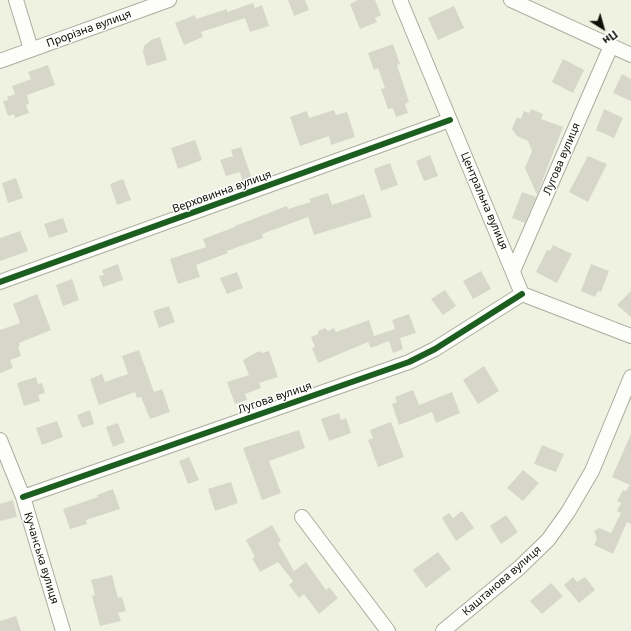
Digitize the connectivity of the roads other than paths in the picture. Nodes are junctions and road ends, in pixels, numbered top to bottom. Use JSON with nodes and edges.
{"nodes":[{"id":1,"x":16,"y":0,"type":"edge"},
{"id":2,"x":169,"y":0,"type":"edge"},
{"id":3,"x":400,"y":0,"type":"edge"},
{"id":4,"x":511,"y":0,"type":"edge"},
{"id":5,"x":611,"y":46,"type":"junction"},
{"id":6,"x":31,"y":49,"type":"junction"},
{"id":7,"x":631,"y":55,"type":"edge"},
{"id":8,"x":0,"y":61,"type":"edge"},
{"id":9,"x":450,"y":120,"type":"junction"},
{"id":10,"x":513,"y":271,"type":"junction"},
{"id":11,"x":0,"y":282,"type":"edge"},
{"id":12,"x":522,"y":294,"type":"junction"},
{"id":13,"x":631,"y":336,"type":"edge"},
{"id":14,"x":631,"y":377,"type":"edge"},
{"id":15,"x":0,"y":440,"type":"edge"},
{"id":16,"x":23,"y":496,"type":"junction"},
{"id":17,"x":302,"y":516,"type":"dead end"},
{"id":18,"x":63,"y":631,"type":"edge"},
{"id":19,"x":388,"y":631,"type":"edge"},
{"id":20,"x":443,"y":631,"type":"edge"}],
"edges":[{"from":1,"to":6,"type":"street","name":"Прорізна вулиця"},
{"from":2,"to":6,"type":"street","name":"Прорізна вулиця"},
{"from":3,"to":9,"type":"street","name":"Центральна вулиця"},
{"from":4,"to":5,"type":"street"},
{"from":5,"to":7,"type":"street"},
{"from":5,"to":10,"type":"street","name":"Лугова вулиця"},
{"from":6,"to":8,"type":"street","name":"Прорізна вулиця"},
{"from":9,"to":10,"type":"street","name":"Центральна вулиця"},
{"from":9,"to":11,"type":"street","name":"Верховинна вулиця"},
{"from":10,"to":12,"type":"street","name":"Центральна вулиця"},
{"from":12,"to":13,"type":"street"},
{"from":12,"to":16,"type":"street","name":"Лугова вулиця"},
{"from":14,"to":20,"type":"street","name":"Каштанова вулиця"},
{"from":15,"to":16,"type":"street","name":"Кучанська вулиця"},
{"from":16,"to":18,"type":"street","name":"Кучанська вулиця"},
{"from":17,"to":19,"type":"street"}]}
